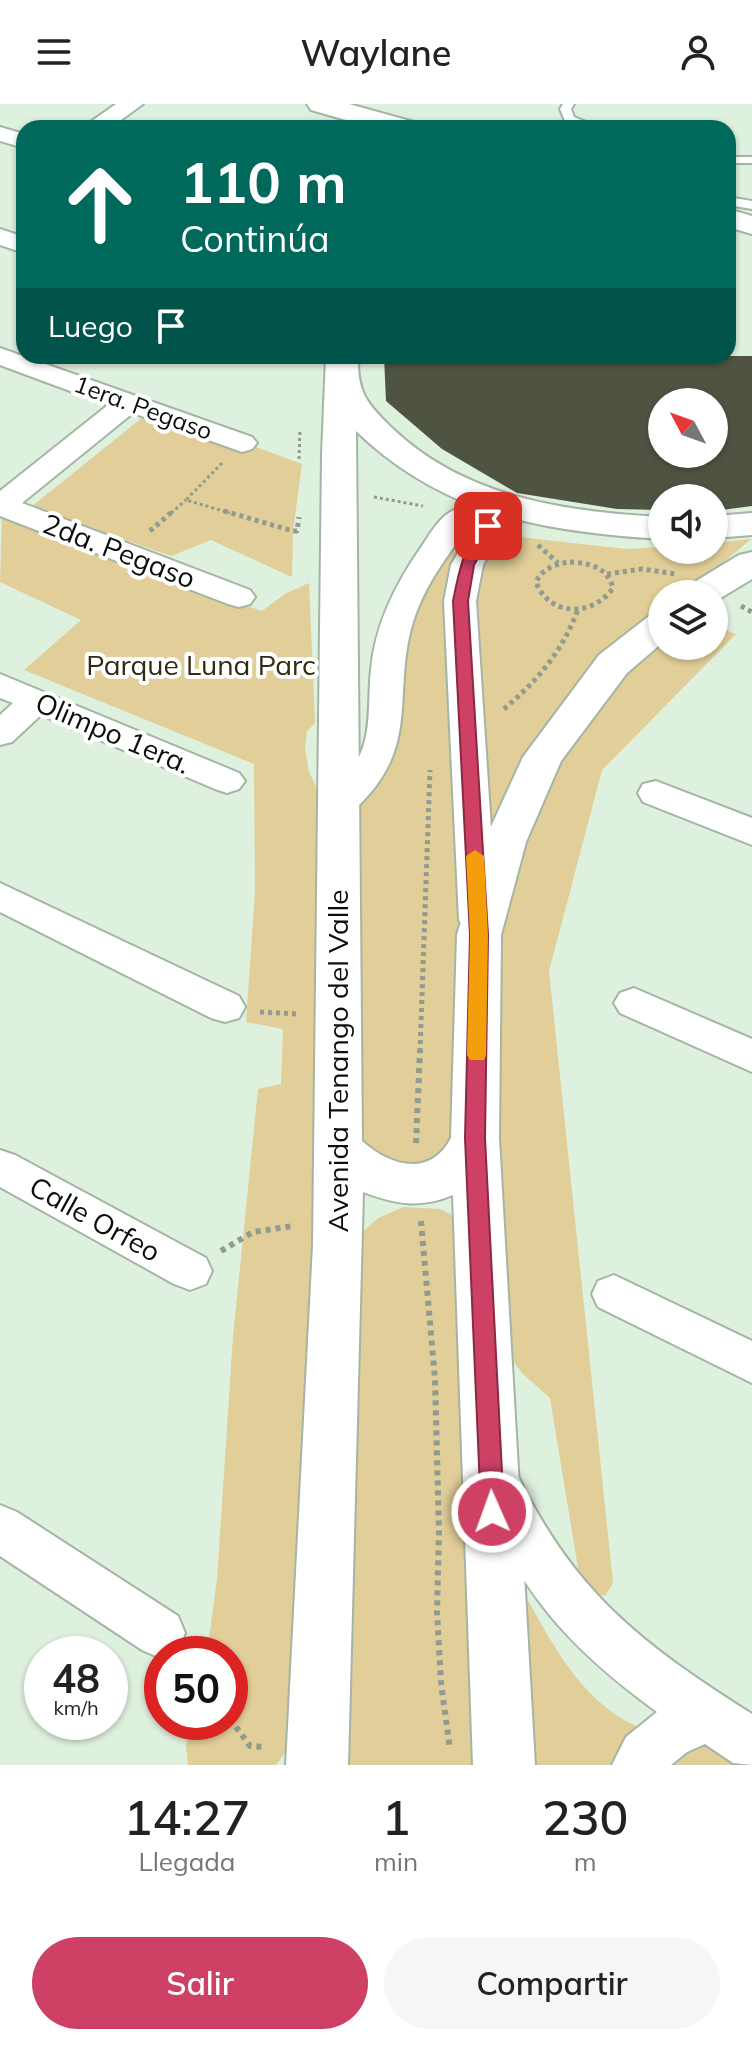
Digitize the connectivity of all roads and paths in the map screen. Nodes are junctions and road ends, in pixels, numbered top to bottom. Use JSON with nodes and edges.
{"nodes":[{"id":1,"x":132,"y":104,"type":"edge"},
{"id":2,"x":569,"y":104,"type":"edge"},
{"id":3,"x":324,"y":105,"type":"edge"},
{"id":4,"x":107,"y":120,"type":"edge"},
{"id":5,"x":377,"y":120,"type":"edge"},
{"id":6,"x":572,"y":120,"type":"edge"},
{"id":7,"x":22,"y":364,"type":"edge"},
{"id":8,"x":341,"y":370,"type":"edge"},
{"id":9,"x":128,"y":403,"type":"junction"},
{"id":10,"x":242,"y":443,"type":"joint"},
{"id":11,"x":186,"y":500,"type":"junction"},
{"id":12,"x":0,"y":505,"type":"edge"},
{"id":13,"x":752,"y":524,"type":"edge"},
{"id":14,"x":728,"y":526,"type":"edge"},
{"id":15,"x":648,"y":527,"type":"edge"},
{"id":16,"x":297,"y":531,"type":"dead end"},
{"id":17,"x":125,"y":553,"type":"junction"},
{"id":18,"x":752,"y":563,"type":"edge"},
{"id":19,"x":607,"y":574,"type":"junction"},
{"id":20,"x":681,"y":580,"type":"edge"},
{"id":21,"x":706,"y":580,"type":"edge"},
{"id":22,"x":239,"y":597,"type":"dead end"},
{"id":23,"x":648,"y":635,"type":"edge"},
{"id":24,"x":0,"y":685,"type":"edge"},
{"id":25,"x":36,"y":701,"type":"junction"},
{"id":26,"x":0,"y":734,"type":"edge"},
{"id":27,"x":227,"y":781,"type":"dead end"},
{"id":28,"x":656,"y":793,"type":"dead end"},
{"id":29,"x":339,"y":804,"type":"junction"},
{"id":30,"x":749,"y":825,"type":"edge"},
{"id":31,"x":0,"y":896,"type":"edge"},
{"id":32,"x":479,"y":935,"type":"junction"},
{"id":33,"x":634,"y":1003,"type":"dead end"},
{"id":34,"x":225,"y":1007,"type":"joint"},
{"id":35,"x":339,"y":1015,"type":"junction"},
{"id":36,"x":752,"y":1056,"type":"edge"},
{"id":37,"x":475,"y":1138,"type":"junction"},
{"id":38,"x":338,"y":1148,"type":"junction"},
{"id":39,"x":0,"y":1167,"type":"edge"},
{"id":40,"x":338,"y":1226,"type":"junction"},
{"id":41,"x":479,"y":1231,"type":"junction"},
{"id":42,"x":190,"y":1271,"type":"joint"},
{"id":43,"x":614,"y":1294,"type":"dead end"},
{"id":44,"x":752,"y":1363,"type":"edge"},
{"id":45,"x":491,"y":1466,"type":"junction"},
{"id":46,"x":0,"y":1528,"type":"edge"},
{"id":47,"x":160,"y":1633,"type":"dead end"},
{"id":48,"x":709,"y":1717,"type":"junction"},
{"id":49,"x":271,"y":1738,"type":"dead end"},
{"id":50,"x":246,"y":1740,"type":"edge"},
{"id":51,"x":752,"y":1744,"type":"edge"},
{"id":52,"x":317,"y":1765,"type":"edge"},
{"id":53,"x":504,"y":1765,"type":"edge"},
{"id":54,"x":639,"y":1765,"type":"edge"}],
"edges":[{"from":1,"to":4,"type":"street"},
{"from":2,"to":6,"type":"lane"},
{"from":3,"to":5,"type":"main road"},
{"from":7,"to":9,"type":"street","name":"1era. Pegaso"},
{"from":8,"to":15,"type":"main road"},
{"from":8,"to":29,"type":"main road","name":"Avenida Tenango del Valle"},
{"from":9,"to":10,"type":"street","name":"1era. Pegaso"},
{"from":9,"to":12,"type":"street"},
{"from":10,"to":11,"type":"path"},
{"from":11,"to":16,"type":"path"},
{"from":11,"to":17,"type":"path"},
{"from":12,"to":17,"type":"street","name":"2da. Pegaso"},
{"from":13,"to":14,"type":"main road"},
{"from":17,"to":22,"type":"street","name":"2da. Pegaso"},
{"from":18,"to":21,"type":"main road"},
{"from":19,"to":19,"type":"path"},
{"from":19,"to":20,"type":"path"},
{"from":23,"to":32,"type":"main road"},
{"from":24,"to":25,"type":"street","name":"Olimpo 1era."},
{"from":25,"to":26,"type":"street"},
{"from":25,"to":27,"type":"street","name":"Olimpo 1era."},
{"from":28,"to":30,"type":"street"},
{"from":29,"to":32,"type":"street"},
{"from":29,"to":35,"type":"main road","name":"Avenida Tenango del Valle"},
{"from":31,"to":34,"type":"street"},
{"from":32,"to":37,"type":"main road"},
{"from":33,"to":36,"type":"street"},
{"from":34,"to":35,"type":"path"},
{"from":35,"to":38,"type":"main road","name":"Avenida Tenango del Valle"},
{"from":37,"to":38,"type":"main road"},
{"from":37,"to":41,"type":"main road"},
{"from":38,"to":40,"type":"main road","name":"Avenida Tenango del Valle"},
{"from":39,"to":42,"type":"street","name":"Calle Orfeo"},
{"from":40,"to":41,"type":"main road"},
{"from":40,"to":42,"type":"path"},
{"from":40,"to":52,"type":"main road","name":"Avenida Tenango del Valle"},
{"from":41,"to":45,"type":"main road"},
{"from":43,"to":44,"type":"street"},
{"from":45,"to":48,"type":"street"},
{"from":45,"to":53,"type":"main road"},
{"from":46,"to":47,"type":"street"},
{"from":48,"to":51,"type":"street"},
{"from":48,"to":54,"type":"street"},
{"from":49,"to":50,"type":"path"}]}
